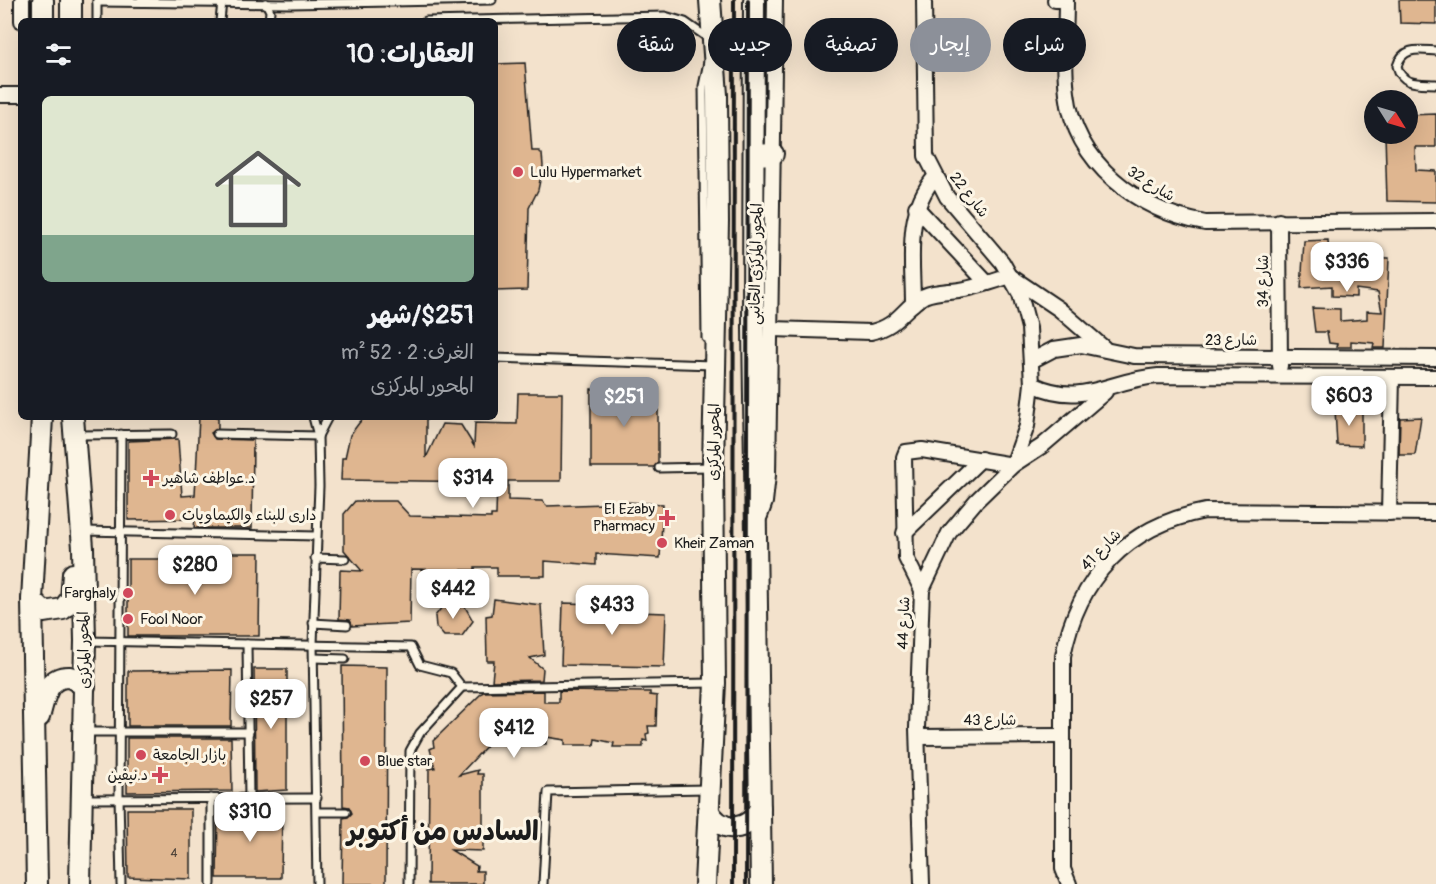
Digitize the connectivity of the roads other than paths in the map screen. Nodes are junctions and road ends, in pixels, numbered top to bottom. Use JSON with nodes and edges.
{"nodes":[{"id":1,"x":22,"y":0,"type":"edge"},
{"id":2,"x":43,"y":0,"type":"edge"},
{"id":3,"x":71,"y":0,"type":"edge"},
{"id":4,"x":492,"y":0,"type":"edge"},
{"id":5,"x":710,"y":0,"type":"edge"},
{"id":6,"x":754,"y":0,"type":"edge"},
{"id":7,"x":775,"y":0,"type":"edge"},
{"id":8,"x":924,"y":0,"type":"edge"},
{"id":9,"x":1055,"y":0,"type":"edge"},
{"id":10,"x":1066,"y":0,"type":"edge"},
{"id":11,"x":97,"y":1,"type":"edge"},
{"id":12,"x":222,"y":2,"type":"junction"},
{"id":13,"x":266,"y":3,"type":"junction"},
{"id":14,"x":22,"y":18,"type":"edge"},
{"id":15,"x":43,"y":18,"type":"edge"},
{"id":16,"x":71,"y":18,"type":"edge"},
{"id":17,"x":97,"y":18,"type":"edge"},
{"id":18,"x":220,"y":18,"type":"edge"},
{"id":19,"x":270,"y":18,"type":"edge"},
{"id":20,"x":712,"y":18,"type":"edge"},
{"id":21,"x":498,"y":19,"type":"edge"},
{"id":22,"x":708,"y":40,"type":"edge"},
{"id":23,"x":1436,"y":51,"type":"edge"},
{"id":24,"x":708,"y":61,"type":"edge"},
{"id":25,"x":715,"y":72,"type":"edge"},
{"id":26,"x":1436,"y":84,"type":"edge"},
{"id":27,"x":0,"y":95,"type":"edge"},
{"id":28,"x":18,"y":95,"type":"edge"},
{"id":29,"x":764,"y":155,"type":"junction"},
{"id":30,"x":935,"y":177,"type":"junction"},
{"id":31,"x":916,"y":207,"type":"junction"},
{"id":32,"x":1279,"y":221,"type":"junction"},
{"id":33,"x":1436,"y":221,"type":"edge"},
{"id":34,"x":1010,"y":276,"type":"junction"},
{"id":35,"x":987,"y":283,"type":"junction"},
{"id":36,"x":913,"y":304,"type":"junction"},
{"id":37,"x":772,"y":329,"type":"junction"},
{"id":38,"x":706,"y":342,"type":"dead end"},
{"id":39,"x":1108,"y":351,"type":"junction"},
{"id":40,"x":1280,"y":357,"type":"junction"},
{"id":41,"x":498,"y":358,"type":"edge"},
{"id":42,"x":1368,"y":358,"type":"junction"},
{"id":43,"x":1436,"y":358,"type":"edge"},
{"id":44,"x":710,"y":361,"type":"junction"},
{"id":45,"x":1031,"y":361,"type":"junction"},
{"id":46,"x":1280,"y":376,"type":"junction"},
{"id":47,"x":1368,"y":377,"type":"junction"},
{"id":48,"x":1392,"y":377,"type":"junction"},
{"id":49,"x":1436,"y":377,"type":"edge"},
{"id":50,"x":1032,"y":384,"type":"junction"},
{"id":51,"x":1115,"y":384,"type":"junction"},
{"id":52,"x":42,"y":420,"type":"edge"},
{"id":53,"x":314,"y":420,"type":"edge"},
{"id":54,"x":326,"y":420,"type":"edge"},
{"id":55,"x":74,"y":426,"type":"edge"},
{"id":56,"x":120,"y":434,"type":"junction"},
{"id":57,"x":172,"y":434,"type":"dead end"},
{"id":58,"x":217,"y":434,"type":"dead end"},
{"id":59,"x":318,"y":436,"type":"junction"},
{"id":60,"x":981,"y":459,"type":"junction"},
{"id":61,"x":1013,"y":465,"type":"junction"},
{"id":62,"x":659,"y":468,"type":"dead end"},
{"id":63,"x":713,"y":468,"type":"junction"},
{"id":64,"x":1389,"y":513,"type":"junction"},
{"id":65,"x":1436,"y":513,"type":"edge"},
{"id":66,"x":755,"y":526,"type":"junction"},
{"id":67,"x":119,"y":531,"type":"junction"},
{"id":68,"x":904,"y":533,"type":"junction"},
{"id":69,"x":316,"y":536,"type":"junction"},
{"id":70,"x":82,"y":540,"type":"junction"},
{"id":71,"x":315,"y":558,"type":"junction"},
{"id":72,"x":345,"y":559,"type":"dead end"},
{"id":73,"x":922,"y":590,"type":"junction"},
{"id":74,"x":32,"y":600,"type":"junction"},
{"id":75,"x":314,"y":622,"type":"junction"},
{"id":76,"x":347,"y":625,"type":"dead end"},
{"id":77,"x":85,"y":641,"type":"junction"},
{"id":78,"x":118,"y":643,"type":"junction"},
{"id":79,"x":248,"y":644,"type":"junction"},
{"id":80,"x":313,"y":644,"type":"junction"},
{"id":81,"x":314,"y":658,"type":"junction"},
{"id":82,"x":345,"y":659,"type":"dead end"},
{"id":83,"x":715,"y":683,"type":"junction"},
{"id":84,"x":85,"y":686,"type":"junction"},
{"id":85,"x":462,"y":687,"type":"junction"},
{"id":86,"x":32,"y":732,"type":"junction"},
{"id":87,"x":84,"y":732,"type":"junction"},
{"id":88,"x":120,"y":732,"type":"junction"},
{"id":89,"x":249,"y":732,"type":"junction"},
{"id":90,"x":1063,"y":736,"type":"junction"},
{"id":91,"x":918,"y":737,"type":"junction"},
{"id":92,"x":710,"y":789,"type":"junction"},
{"id":93,"x":118,"y":797,"type":"junction"},
{"id":94,"x":211,"y":798,"type":"junction"},
{"id":95,"x":249,"y":798,"type":"junction"},
{"id":96,"x":317,"y":798,"type":"junction"},
{"id":97,"x":81,"y":799,"type":"junction"},
{"id":98,"x":760,"y":808,"type":"junction"},
{"id":99,"x":708,"y":810,"type":"junction"},
{"id":100,"x":317,"y":812,"type":"junction"},
{"id":101,"x":346,"y":812,"type":"dead end"},
{"id":102,"x":1064,"y":881,"type":"edge"},
{"id":103,"x":37,"y":884,"type":"edge"},
{"id":104,"x":80,"y":884,"type":"edge"},
{"id":105,"x":122,"y":884,"type":"edge"},
{"id":106,"x":211,"y":884,"type":"edge"},
{"id":107,"x":317,"y":884,"type":"edge"},
{"id":108,"x":409,"y":884,"type":"edge"},
{"id":109,"x":543,"y":884,"type":"edge"},
{"id":110,"x":705,"y":884,"type":"edge"},
{"id":111,"x":761,"y":884,"type":"edge"},
{"id":112,"x":922,"y":884,"type":"edge"}],
"edges":[{"from":1,"to":14,"type":"street"},
{"from":2,"to":15,"type":"main road"},
{"from":3,"to":16,"type":"main road"},
{"from":4,"to":13,"type":"lane"},
{"from":5,"to":20,"type":"main road","name":"المحور المركزى"},
{"from":6,"to":29,"type":"main road"},
{"from":7,"to":29,"type":"street","name":"المحور المركزى الجانبى"},
{"from":8,"to":30,"type":"street","name":"شارع 22"},
{"from":9,"to":10,"type":"street"},
{"from":10,"to":32,"type":"street","name":"شارع 32"},
{"from":11,"to":12,"type":"lane"},
{"from":11,"to":17,"type":"lane"},
{"from":12,"to":13,"type":"lane"},
{"from":12,"to":18,"type":"lane"},
{"from":13,"to":19,"type":"lane"},
{"from":21,"to":22,"type":"lane"},
{"from":23,"to":26,"type":"lane"},
{"from":24,"to":38,"type":"lane"},
{"from":25,"to":44,"type":"main road","name":"المحور المركزى"},
{"from":27,"to":28,"type":"street"},
{"from":29,"to":37,"type":"street","name":"المحور المركزى الجانبى"},
{"from":29,"to":66,"type":"main road"},
{"from":30,"to":31,"type":"street"},
{"from":30,"to":34,"type":"street","name":"شارع 22"},
{"from":31,"to":35,"type":"street"},
{"from":31,"to":36,"type":"street"},
{"from":32,"to":33,"type":"street","name":"شارع 32"},
{"from":32,"to":40,"type":"street","name":"شارع 34"},
{"from":34,"to":35,"type":"street"},
{"from":34,"to":39,"type":"street"},
{"from":34,"to":45,"type":"street","name":"شارع 22"},
{"from":35,"to":36,"type":"street"},
{"from":36,"to":37,"type":"street"},
{"from":37,"to":66,"type":"street","name":"المحور المركزى الجانبى"},
{"from":39,"to":40,"type":"street","name":"شارع 23"},
{"from":39,"to":45,"type":"street","name":"شارع 23"},
{"from":40,"to":42,"type":"street","name":"شارع 23"},
{"from":40,"to":46,"type":"street","name":"شارع 34"},
{"from":41,"to":44,"type":"lane"},
{"from":42,"to":43,"type":"street","name":"شارع 23"},
{"from":42,"to":47,"type":"street"},
{"from":44,"to":63,"type":"main road","name":"المحور المركزى"},
{"from":45,"to":50,"type":"street","name":"شارع 44"},
{"from":46,"to":47,"type":"street"},
{"from":46,"to":51,"type":"street"},
{"from":47,"to":48,"type":"street"},
{"from":48,"to":49,"type":"street"},
{"from":48,"to":64,"type":"street"},
{"from":50,"to":51,"type":"street"},
{"from":50,"to":61,"type":"street","name":"شارع 44"},
{"from":51,"to":61,"type":"street"},
{"from":52,"to":74,"type":"main road"},
{"from":53,"to":59,"type":"lane"},
{"from":54,"to":59,"type":"lane"},
{"from":55,"to":56,"type":"lane"},
{"from":55,"to":70,"type":"main road","name":"المحور المركزى"},
{"from":56,"to":57,"type":"lane"},
{"from":56,"to":67,"type":"lane"},
{"from":58,"to":59,"type":"lane"},
{"from":59,"to":69,"type":"lane"},
{"from":60,"to":61,"type":"street"},
{"from":60,"to":68,"type":"street"},
{"from":60,"to":68,"type":"street"},
{"from":61,"to":73,"type":"street","name":"شارع 44"},
{"from":62,"to":63,"type":"lane"},
{"from":63,"to":83,"type":"main road","name":"المحور المركزى"},
{"from":64,"to":65,"type":"street","name":"شارع 41"},
{"from":64,"to":90,"type":"street","name":"شارع 41"},
{"from":66,"to":98,"type":"main road"},
{"from":67,"to":69,"type":"lane"},
{"from":67,"to":70,"type":"lane"},
{"from":67,"to":78,"type":"lane"},
{"from":68,"to":73,"type":"street"},
{"from":69,"to":71,"type":"lane"},
{"from":70,"to":74,"type":"main road"},
{"from":70,"to":77,"type":"main road","name":"المحور المركزى"},
{"from":71,"to":72,"type":"lane"},
{"from":71,"to":75,"type":"lane"},
{"from":73,"to":91,"type":"street","name":"شارع 44"},
{"from":74,"to":86,"type":"main road"},
{"from":75,"to":76,"type":"lane"},
{"from":75,"to":80,"type":"lane"},
{"from":77,"to":78,"type":"lane"},
{"from":77,"to":84,"type":"main road","name":"المحور المركزى"},
{"from":78,"to":79,"type":"lane"},
{"from":78,"to":88,"type":"lane"},
{"from":79,"to":80,"type":"lane"},
{"from":79,"to":89,"type":"lane"},
{"from":80,"to":81,"type":"lane"},
{"from":80,"to":85,"type":"lane"},
{"from":81,"to":82,"type":"lane"},
{"from":81,"to":96,"type":"lane"},
{"from":83,"to":85,"type":"lane"},
{"from":83,"to":92,"type":"main road","name":"المحور المركزى"},
{"from":84,"to":86,"type":"main road"},
{"from":84,"to":87,"type":"main road","name":"المحور المركزى"},
{"from":85,"to":108,"type":"lane"},
{"from":86,"to":103,"type":"main road"},
{"from":87,"to":88,"type":"lane"},
{"from":87,"to":97,"type":"main road","name":"المحور المركزى"},
{"from":88,"to":89,"type":"lane"},
{"from":88,"to":93,"type":"lane"},
{"from":89,"to":95,"type":"lane"},
{"from":90,"to":91,"type":"street","name":"شارع 43"},
{"from":90,"to":102,"type":"street","name":"شارع 41"},
{"from":91,"to":112,"type":"street","name":"شارع 44"},
{"from":92,"to":99,"type":"main road","name":"المحور المركزى"},
{"from":92,"to":109,"type":"lane"},
{"from":93,"to":94,"type":"lane"},
{"from":93,"to":97,"type":"lane"},
{"from":93,"to":105,"type":"lane"},
{"from":94,"to":95,"type":"lane"},
{"from":94,"to":106,"type":"lane"},
{"from":95,"to":96,"type":"lane"},
{"from":96,"to":100,"type":"lane"},
{"from":97,"to":104,"type":"main road","name":"المحور المركزى"},
{"from":98,"to":99,"type":"main road"},
{"from":98,"to":111,"type":"main road"},
{"from":99,"to":110,"type":"main road","name":"المحور المركزى"},
{"from":100,"to":101,"type":"lane"},
{"from":100,"to":107,"type":"lane"}]}
